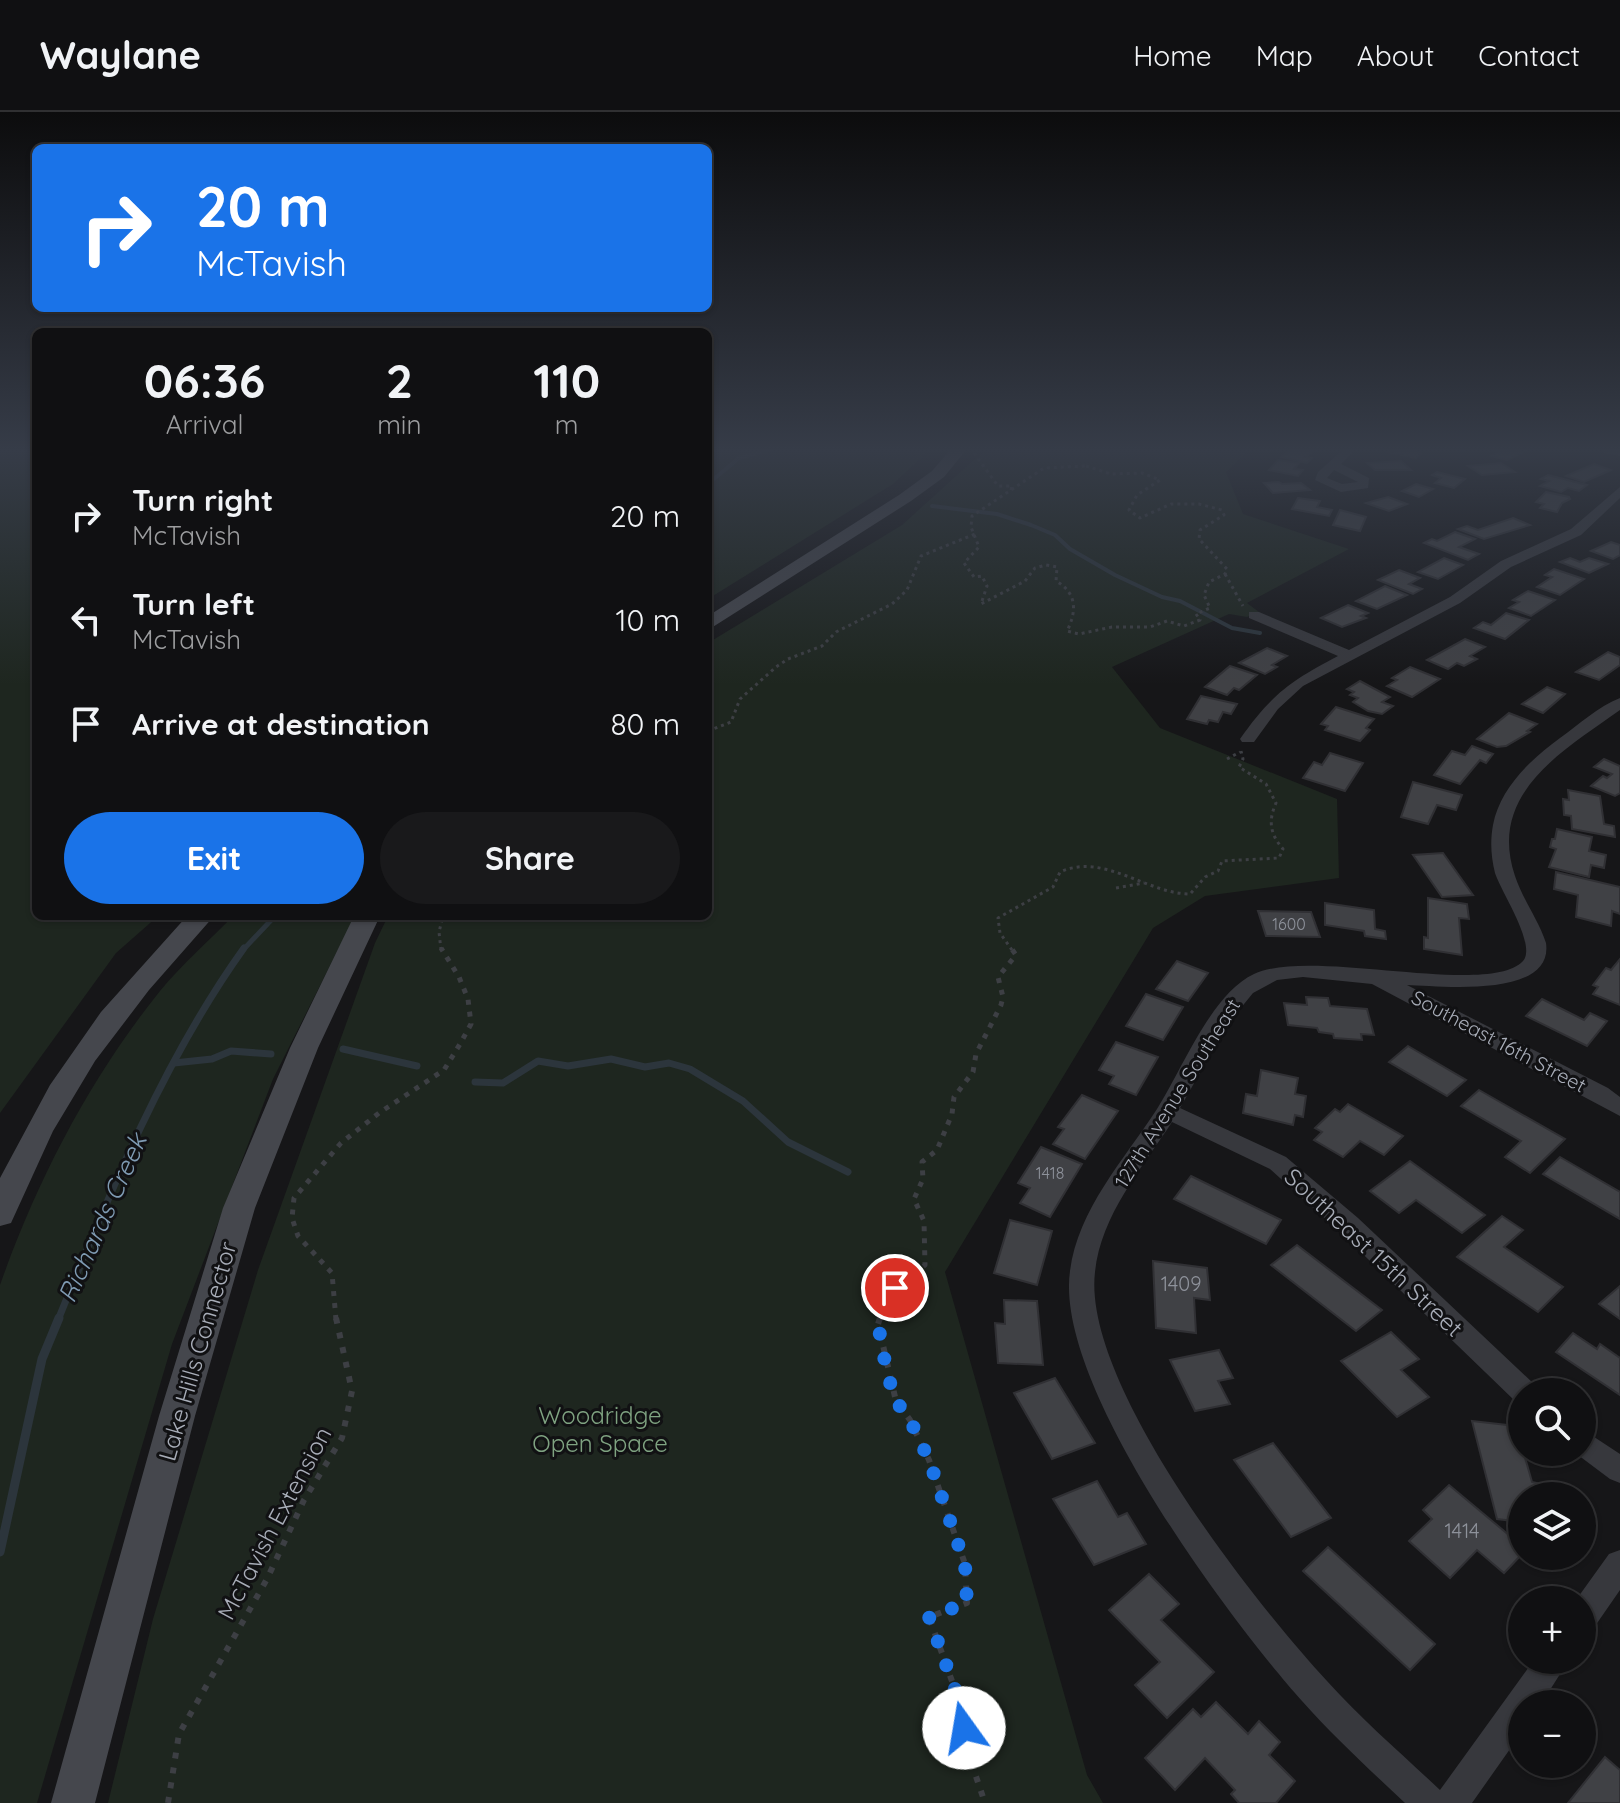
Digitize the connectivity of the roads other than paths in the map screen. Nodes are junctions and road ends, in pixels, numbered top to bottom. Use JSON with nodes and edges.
{"nodes":[{"id":1,"x":858,"y":528,"type":"edge"},
{"id":2,"x":1580,"y":528,"type":"edge"},
{"id":3,"x":1254,"y":615,"type":"road end"},
{"id":4,"x":712,"y":620,"type":"edge"},
{"id":5,"x":1348,"y":655,"type":"junction"},
{"id":6,"x":1620,"y":703,"type":"edge"},
{"id":7,"x":1244,"y":745,"type":"road end"},
{"id":8,"x":197,"y":920,"type":"edge"},
{"id":9,"x":365,"y":920,"type":"edge"},
{"id":10,"x":1376,"y":978,"type":"junction"},
{"id":11,"x":1620,"y":1108,"type":"edge"},
{"id":12,"x":1167,"y":1111,"type":"junction"},
{"id":13,"x":0,"y":1214,"type":"edge"},
{"id":14,"x":1509,"y":1378,"type":"edge"},
{"id":15,"x":1596,"y":1452,"type":"edge"},
{"id":16,"x":1620,"y":1470,"type":"edge"},
{"id":17,"x":1620,"y":1564,"type":"edge"},
{"id":18,"x":1596,"y":1598,"type":"edge"},
{"id":19,"x":1543,"y":1674,"type":"edge"},
{"id":20,"x":73,"y":1803,"type":"edge"},
{"id":21,"x":1429,"y":1803,"type":"edge"},
{"id":22,"x":1452,"y":1803,"type":"edge"}],
"edges":[{"from":1,"to":4,"type":"main road"},
{"from":2,"to":5,"type":"street"},
{"from":3,"to":5,"type":"street"},
{"from":5,"to":7,"type":"street"},
{"from":6,"to":10,"type":"street","name":"127th Avenue Southeast"},
{"from":8,"to":13,"type":"main road"},
{"from":9,"to":20,"type":"main road","name":"Lake Hills Connector"},
{"from":10,"to":11,"type":"street","name":"Southeast 16th Street"},
{"from":10,"to":12,"type":"street","name":"127th Avenue Southeast"},
{"from":12,"to":14,"type":"street","name":"Southeast 15th Street"},
{"from":12,"to":21,"type":"street","name":"127th Avenue Southeast"},
{"from":15,"to":16,"type":"street"},
{"from":17,"to":18,"type":"street"},
{"from":19,"to":22,"type":"street"}]}
